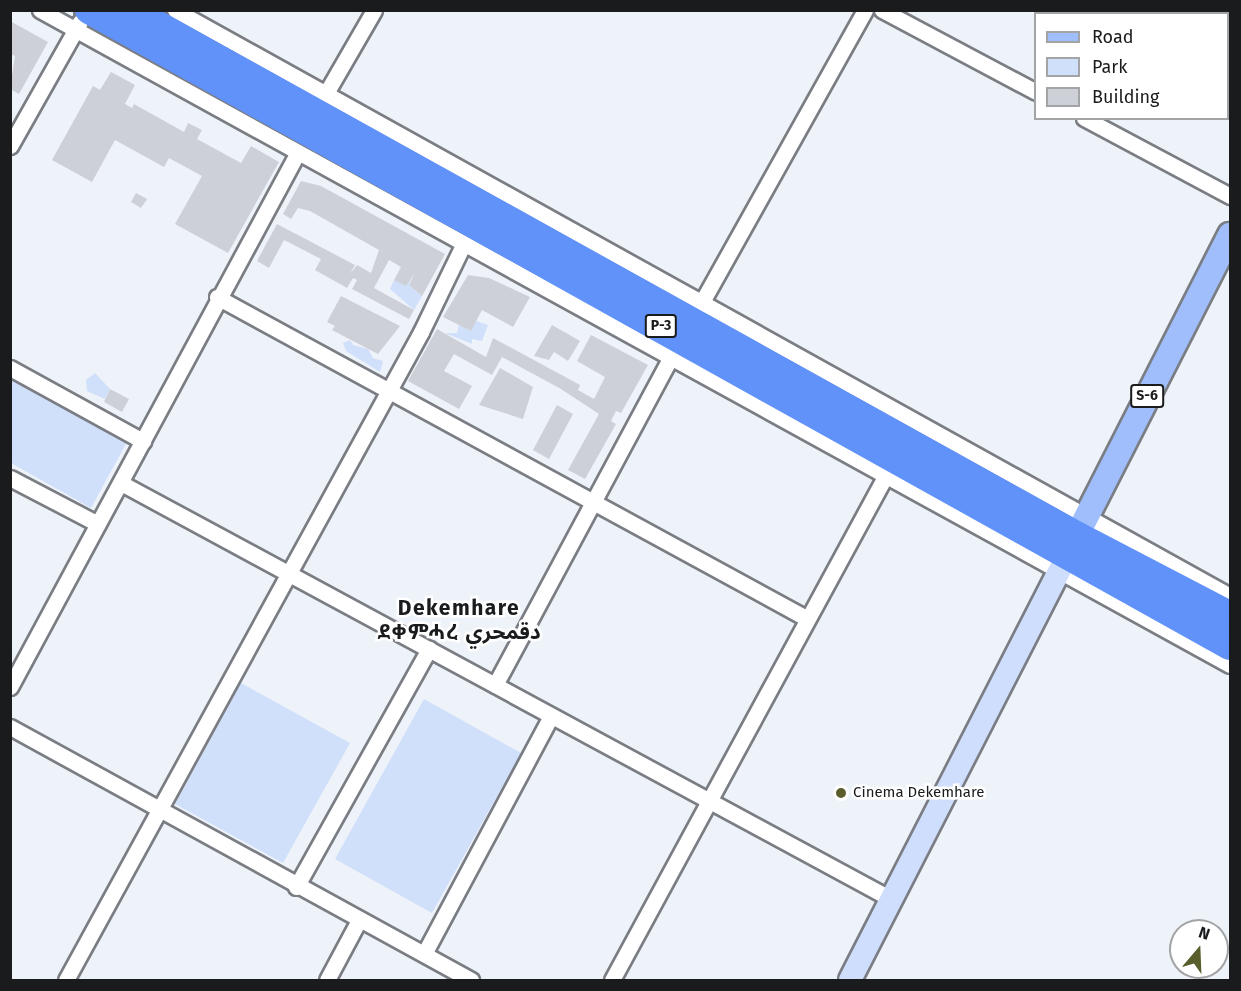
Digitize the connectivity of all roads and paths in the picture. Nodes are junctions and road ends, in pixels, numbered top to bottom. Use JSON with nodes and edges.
{"nodes":[{"id":1,"x":40,"y":10,"type":"edge"},
{"id":2,"x":85,"y":10,"type":"edge"},
{"id":3,"x":131,"y":10,"type":"edge"},
{"id":4,"x":175,"y":10,"type":"edge"},
{"id":5,"x":374,"y":10,"type":"edge"},
{"id":6,"x":865,"y":10,"type":"edge"},
{"id":7,"x":882,"y":10,"type":"edge"},
{"id":8,"x":83,"y":20,"type":"edge"},
{"id":9,"x":1034,"y":91,"type":"edge"},
{"id":10,"x":325,"y":95,"type":"junction"},
{"id":11,"x":1088,"y":120,"type":"edge"},
{"id":12,"x":10,"y":146,"type":"edge"},
{"id":13,"x":297,"y":154,"type":"junction"},
{"id":14,"x":429,"y":189,"type":"junction"},
{"id":15,"x":1230,"y":196,"type":"edge"},
{"id":16,"x":1230,"y":236,"type":"edge"},
{"id":17,"x":463,"y":245,"type":"junction"},
{"id":18,"x":218,"y":297,"type":"junction"},
{"id":19,"x":687,"y":329,"type":"junction"},
{"id":20,"x":10,"y":368,"type":"edge"},
{"id":21,"x":389,"y":390,"type":"junction"},
{"id":22,"x":143,"y":441,"type":"junction"},
{"id":23,"x":885,"y":466,"type":"junction"},
{"id":24,"x":10,"y":478,"type":"edge"},
{"id":25,"x":121,"y":483,"type":"junction"},
{"id":26,"x":595,"y":503,"type":"junction"},
{"id":27,"x":98,"y":524,"type":"junction"},
{"id":28,"x":1071,"y":546,"type":"junction"},
{"id":29,"x":288,"y":573,"type":"junction"},
{"id":30,"x":1230,"y":596,"type":"edge"},
{"id":31,"x":1154,"y":614,"type":"junction"},
{"id":32,"x":1230,"y":615,"type":"edge"},
{"id":33,"x":806,"y":618,"type":"junction"},
{"id":34,"x":1230,"y":646,"type":"edge"},
{"id":35,"x":429,"y":649,"type":"junction"},
{"id":36,"x":1230,"y":665,"type":"edge"},
{"id":37,"x":495,"y":685,"type":"junction"},
{"id":38,"x":10,"y":687,"type":"edge"},
{"id":39,"x":551,"y":716,"type":"junction"},
{"id":40,"x":10,"y":727,"type":"edge"},
{"id":41,"x":706,"y":802,"type":"junction"},
{"id":42,"x":160,"y":813,"type":"junction"},
{"id":43,"x":296,"y":887,"type":"junction"},
{"id":44,"x":891,"y":899,"type":"junction"},
{"id":45,"x":358,"y":920,"type":"junction"},
{"id":46,"x":424,"y":954,"type":"junction"},
{"id":47,"x":66,"y":981,"type":"edge"},
{"id":48,"x":327,"y":981,"type":"edge"},
{"id":49,"x":471,"y":981,"type":"edge"},
{"id":50,"x":612,"y":981,"type":"edge"},
{"id":51,"x":850,"y":981,"type":"edge"}],
"edges":[{"from":1,"to":8,"type":"street"},
{"from":2,"to":8,"type":"street"},
{"from":3,"to":14,"type":"highway","number":"P-3"},
{"from":4,"to":10,"type":"street"},
{"from":5,"to":10,"type":"street"},
{"from":6,"to":19,"type":"street"},
{"from":7,"to":9,"type":"street"},
{"from":8,"to":12,"type":"street"},
{"from":8,"to":13,"type":"street"},
{"from":8,"to":14,"type":"highway","number":"P-3"},
{"from":10,"to":14,"type":"street"},
{"from":11,"to":15,"type":"street"},
{"from":13,"to":14,"type":"street"},
{"from":13,"to":18,"type":"street"},
{"from":14,"to":17,"type":"street"},
{"from":14,"to":19,"type":"highway","number":"P-3"},
{"from":14,"to":19,"type":"street"},
{"from":16,"to":28,"type":"main road","number":"S-6"},
{"from":17,"to":19,"type":"street"},
{"from":17,"to":21,"type":"street"},
{"from":18,"to":21,"type":"street"},
{"from":18,"to":22,"type":"street"},
{"from":19,"to":23,"type":"highway","number":"P-3"},
{"from":19,"to":26,"type":"street"},
{"from":19,"to":28,"type":"highway","number":"P-3"},
{"from":20,"to":22,"type":"street"},
{"from":21,"to":26,"type":"street"},
{"from":21,"to":29,"type":"street"},
{"from":22,"to":25,"type":"street"},
{"from":23,"to":28,"type":"highway","number":"P-3"},
{"from":23,"to":33,"type":"street"},
{"from":24,"to":27,"type":"street"},
{"from":25,"to":27,"type":"street"},
{"from":25,"to":29,"type":"street"},
{"from":26,"to":33,"type":"street"},
{"from":26,"to":37,"type":"street"},
{"from":27,"to":38,"type":"street"},
{"from":28,"to":30,"type":"street"},
{"from":28,"to":31,"type":"highway","number":"P-3"},
{"from":28,"to":32,"type":"highway","number":"P-3"},
{"from":28,"to":44,"type":"street"},
{"from":29,"to":35,"type":"street"},
{"from":29,"to":42,"type":"street"},
{"from":31,"to":34,"type":"highway","number":"P-3"},
{"from":31,"to":36,"type":"street"},
{"from":33,"to":41,"type":"street"},
{"from":35,"to":37,"type":"street"},
{"from":35,"to":43,"type":"street"},
{"from":37,"to":39,"type":"street"},
{"from":39,"to":41,"type":"street"},
{"from":39,"to":46,"type":"street"},
{"from":40,"to":42,"type":"street"},
{"from":41,"to":44,"type":"street"},
{"from":41,"to":50,"type":"street"},
{"from":42,"to":43,"type":"street"},
{"from":42,"to":47,"type":"street"},
{"from":43,"to":45,"type":"street"},
{"from":44,"to":51,"type":"street"},
{"from":45,"to":46,"type":"street"},
{"from":45,"to":48,"type":"street"},
{"from":46,"to":49,"type":"street"}]}
